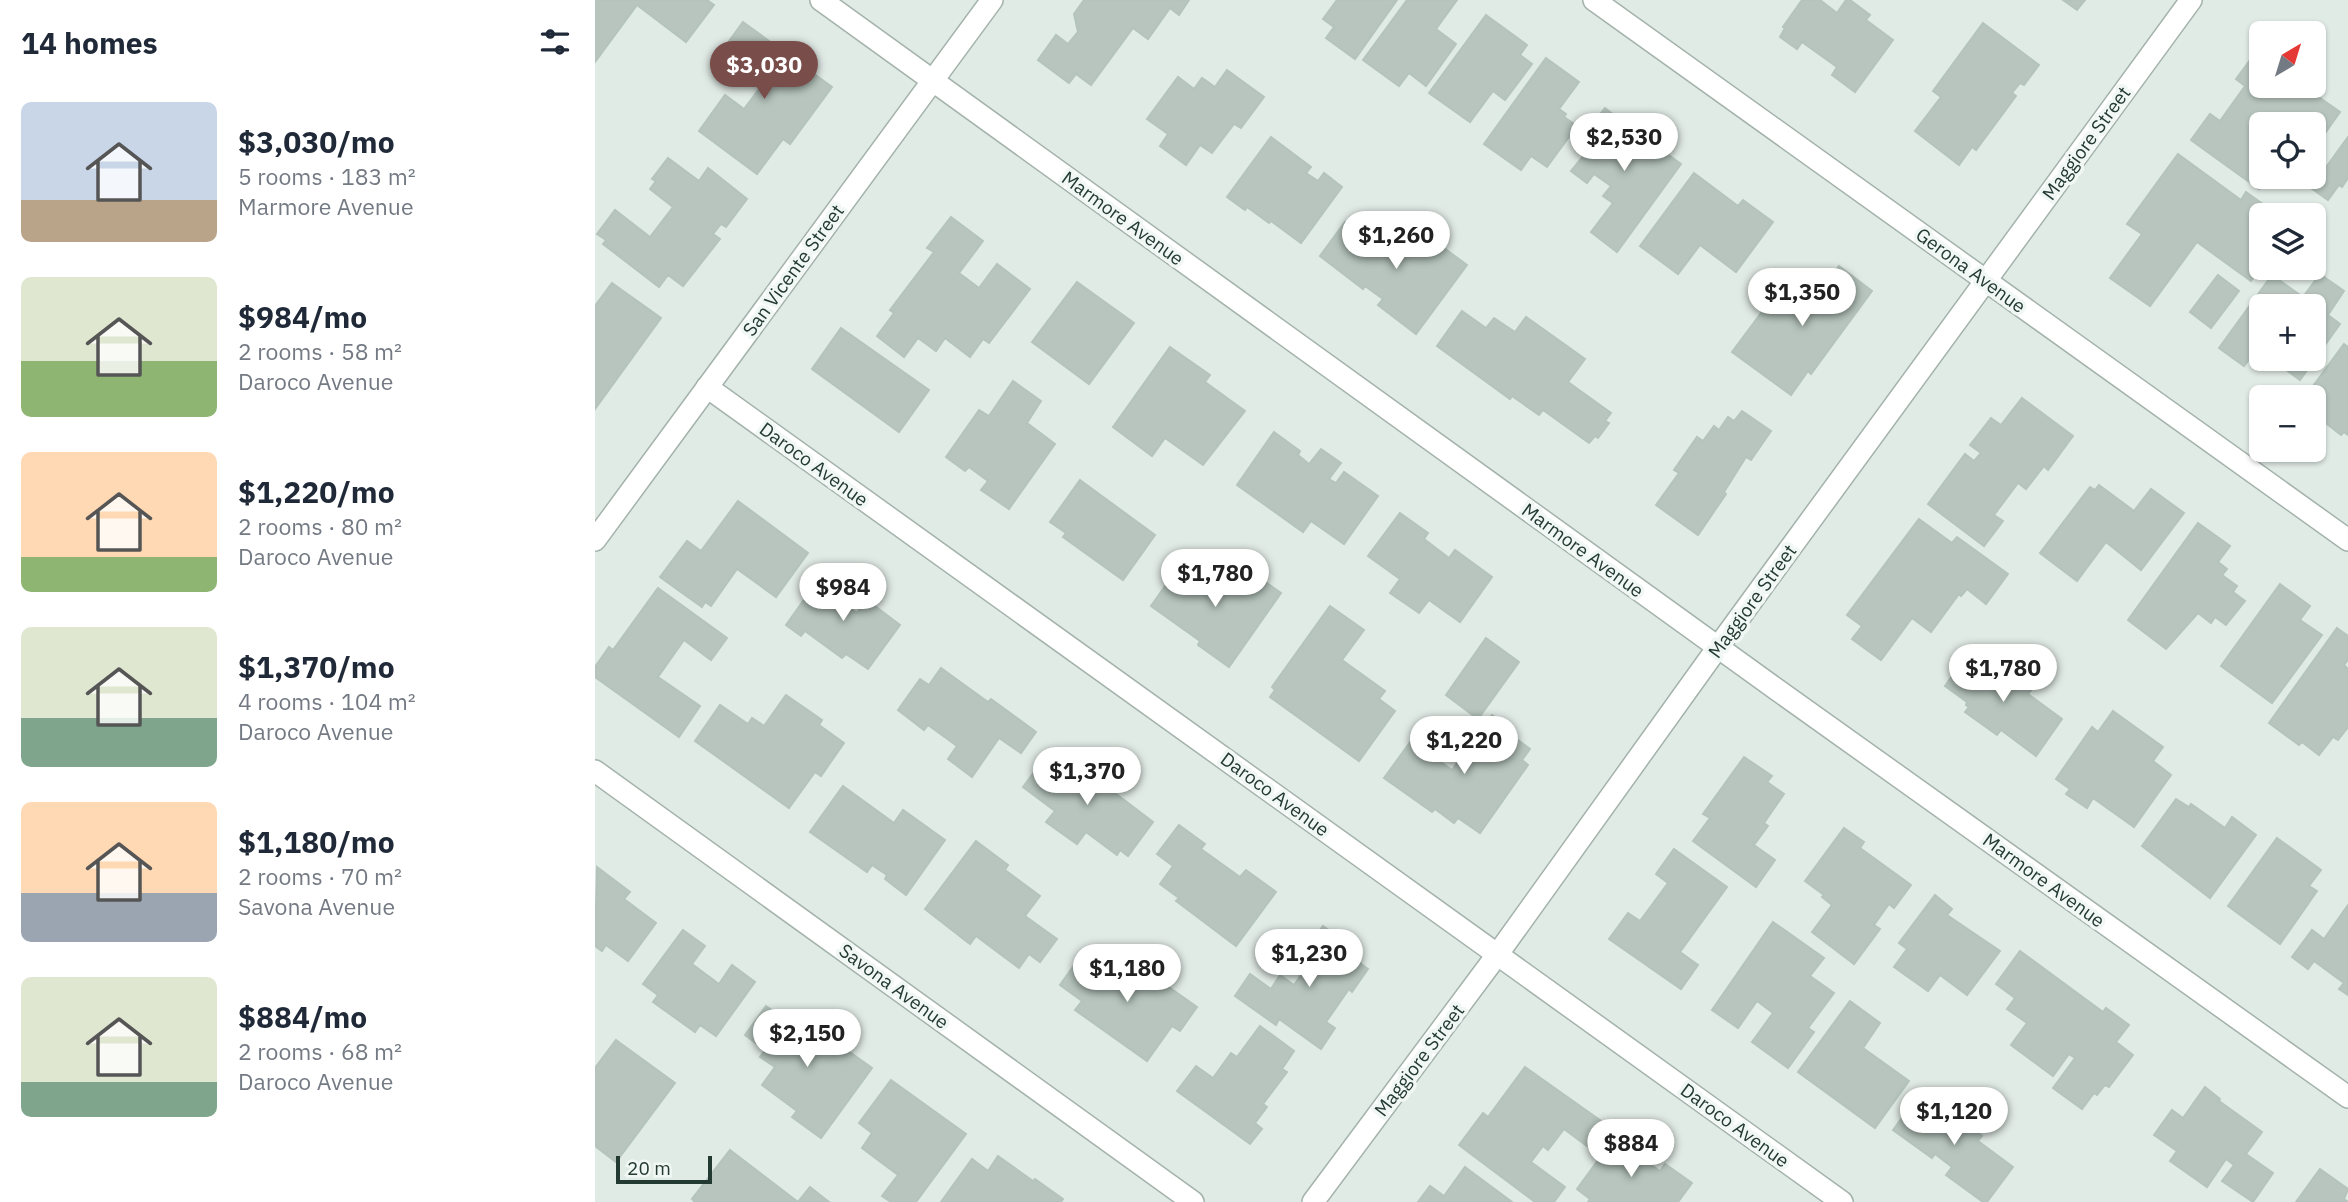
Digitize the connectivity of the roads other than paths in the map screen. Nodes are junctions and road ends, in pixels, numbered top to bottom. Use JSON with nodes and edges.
{"nodes":[{"id":1,"x":821,"y":0,"type":"edge"},
{"id":2,"x":992,"y":0,"type":"edge"},
{"id":3,"x":1594,"y":0,"type":"edge"},
{"id":4,"x":2191,"y":0,"type":"edge"},
{"id":5,"x":933,"y":81,"type":"junction"},
{"id":6,"x":1986,"y":281,"type":"junction"},
{"id":7,"x":707,"y":387,"type":"junction"},
{"id":8,"x":595,"y":540,"type":"edge"},
{"id":9,"x":2348,"y":540,"type":"edge"},
{"id":10,"x":1718,"y":647,"type":"junction"},
{"id":11,"x":595,"y":771,"type":"edge"},
{"id":12,"x":1497,"y":955,"type":"junction"},
{"id":13,"x":2348,"y":1097,"type":"edge"},
{"id":14,"x":1193,"y":1202,"type":"edge"},
{"id":15,"x":1313,"y":1202,"type":"edge"},
{"id":16,"x":1842,"y":1202,"type":"edge"}],
"edges":[{"from":1,"to":5,"type":"street","name":"Marmore Avenue"},
{"from":2,"to":5,"type":"street","name":"San Vicente Street"},
{"from":3,"to":6,"type":"street","name":"Gerona Avenue"},
{"from":4,"to":6,"type":"street","name":"Maggiore Street"},
{"from":5,"to":7,"type":"street","name":"San Vicente Street"},
{"from":5,"to":10,"type":"street","name":"Marmore Avenue"},
{"from":6,"to":9,"type":"street","name":"Gerona Avenue"},
{"from":6,"to":10,"type":"street","name":"Maggiore Street"},
{"from":7,"to":8,"type":"street","name":"San Vicente Street"},
{"from":7,"to":12,"type":"street","name":"Daroco Avenue"},
{"from":10,"to":12,"type":"street","name":"Maggiore Street"},
{"from":10,"to":13,"type":"street","name":"Marmore Avenue"},
{"from":11,"to":14,"type":"street","name":"Savona Avenue"},
{"from":12,"to":15,"type":"street","name":"Maggiore Street"},
{"from":12,"to":16,"type":"street","name":"Daroco Avenue"}]}
